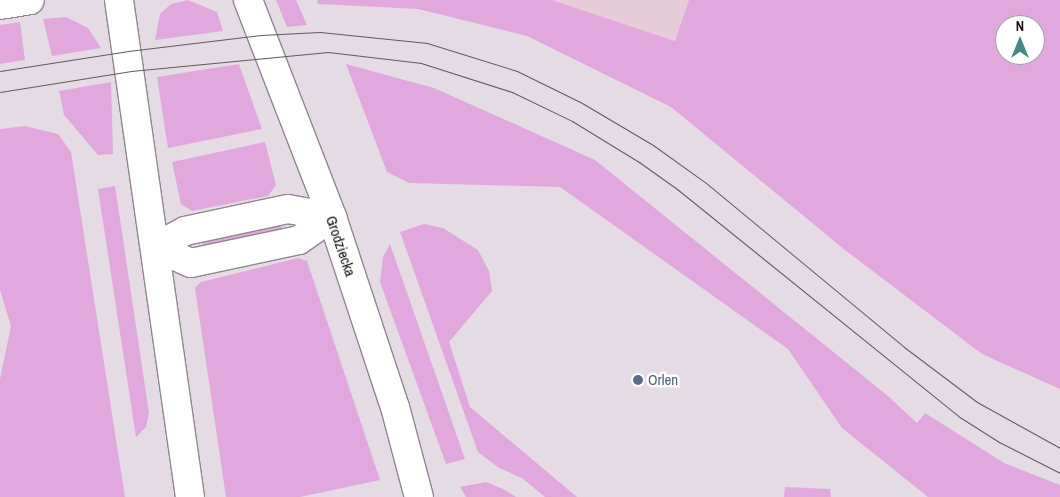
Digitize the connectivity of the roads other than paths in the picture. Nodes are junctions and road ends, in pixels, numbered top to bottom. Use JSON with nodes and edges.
{"nodes":[{"id":1,"x":30,"y":0,"type":"edge"},
{"id":2,"x":119,"y":0,"type":"edge"},
{"id":3,"x":248,"y":0,"type":"edge"},
{"id":4,"x":0,"y":5,"type":"edge"},
{"id":5,"x":332,"y":217,"type":"junction"},
{"id":6,"x":155,"y":248,"type":"junction"},
{"id":7,"x":190,"y":497,"type":"edge"},
{"id":8,"x":419,"y":497,"type":"edge"}],
"edges":[{"from":1,"to":4,"type":"street"},
{"from":2,"to":6,"type":"street"},
{"from":3,"to":5,"type":"street","name":"Grodziecka"},
{"from":5,"to":6,"type":"street"},
{"from":5,"to":8,"type":"street","name":"Grodziecka"},
{"from":6,"to":7,"type":"street"}]}
